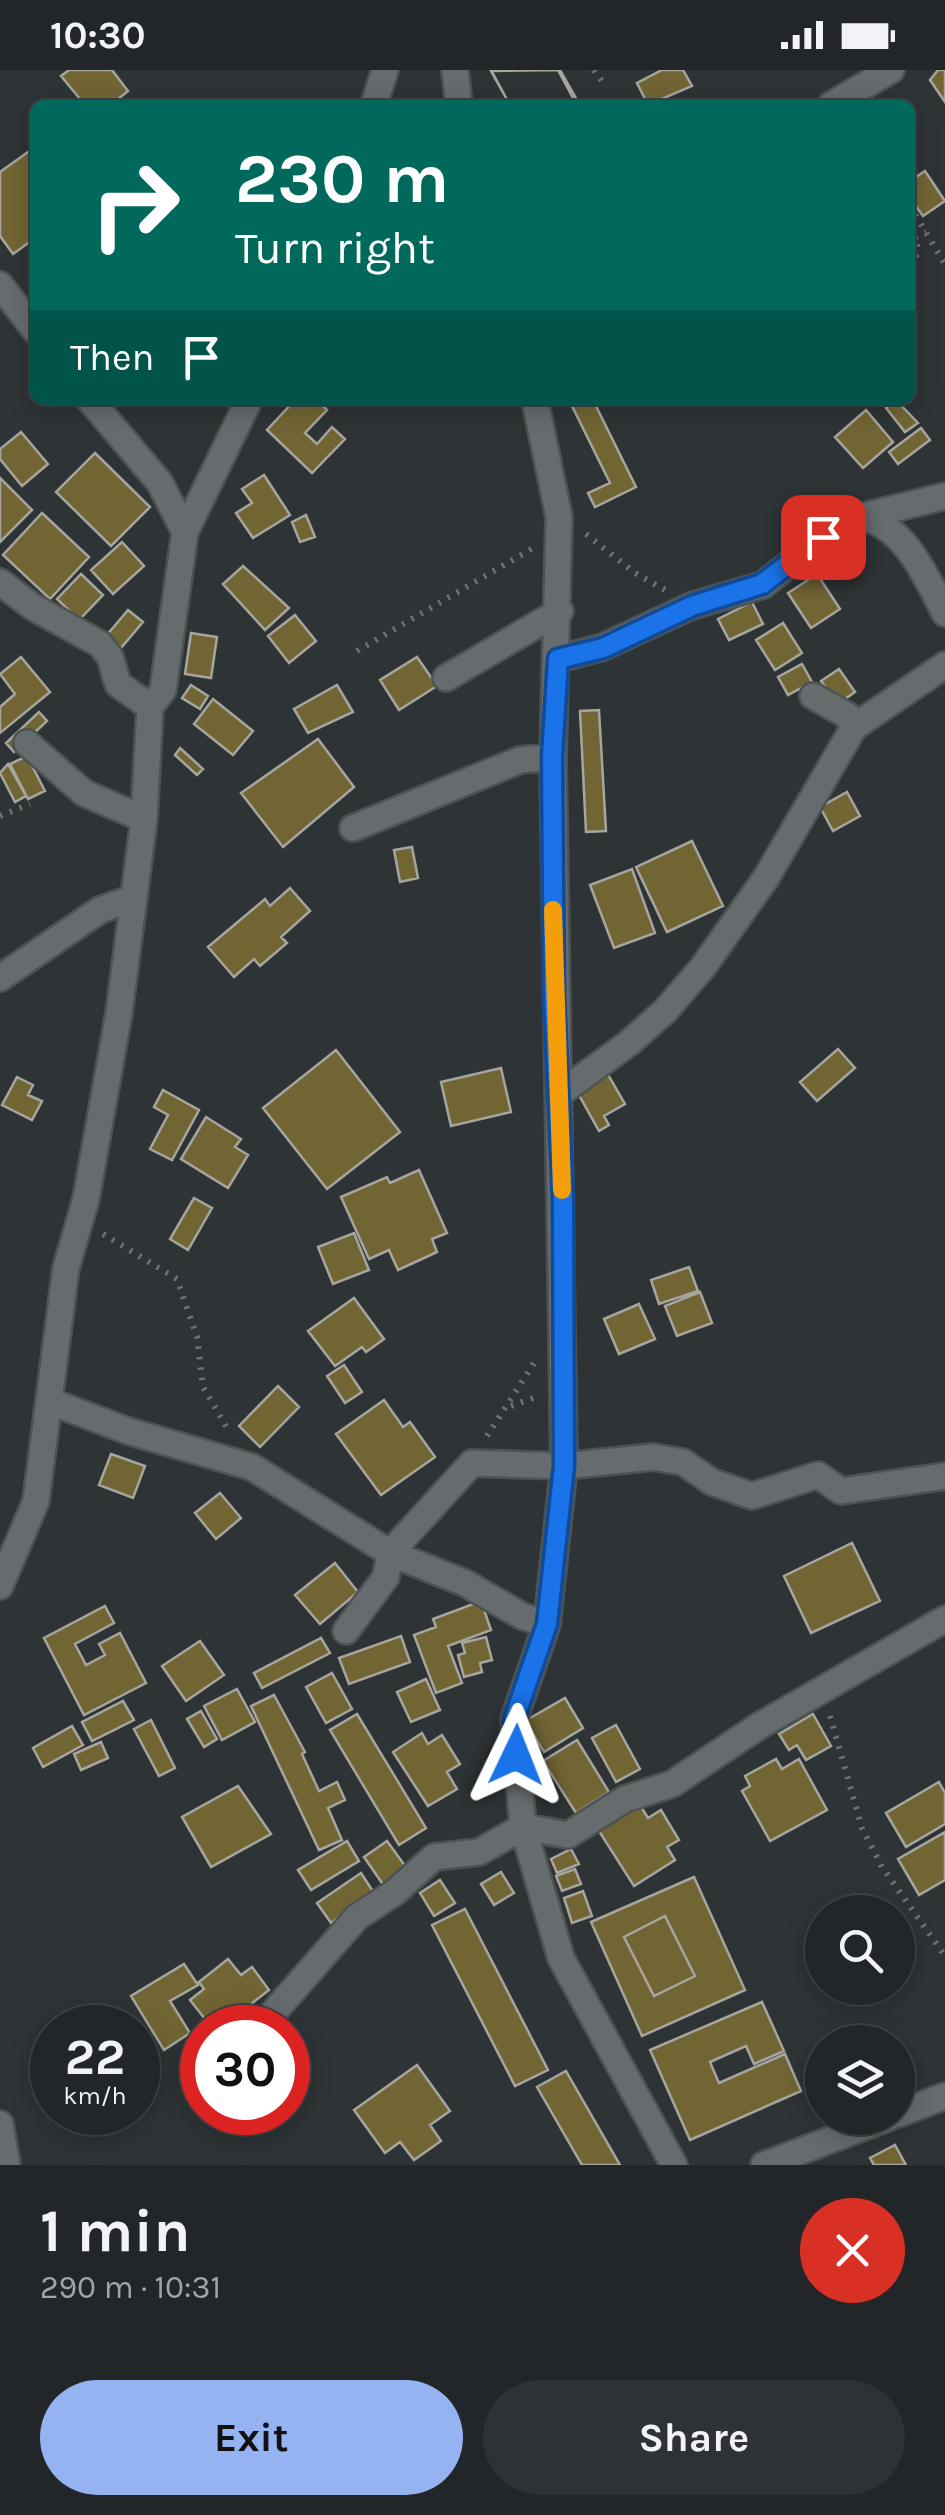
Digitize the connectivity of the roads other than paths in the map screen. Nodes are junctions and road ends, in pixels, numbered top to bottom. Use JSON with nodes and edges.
{"nodes":[{"id":1,"x":385,"y":70,"type":"edge"},
{"id":2,"x":455,"y":70,"type":"edge"},
{"id":3,"x":890,"y":70,"type":"edge"},
{"id":4,"x":376,"y":100,"type":"edge"},
{"id":5,"x":458,"y":100,"type":"edge"},
{"id":6,"x":839,"y":100,"type":"edge"},
{"id":7,"x":0,"y":285,"type":"edge"},
{"id":8,"x":30,"y":324,"type":"edge"},
{"id":9,"x":94,"y":405,"type":"edge"},
{"id":10,"x":247,"y":405,"type":"edge"},
{"id":11,"x":536,"y":405,"type":"edge"},
{"id":12,"x":945,"y":496,"type":"edge"},
{"id":13,"x":860,"y":517,"type":"junction"},
{"id":14,"x":185,"y":532,"type":"junction"},
{"id":15,"x":0,"y":582,"type":"edge"},
{"id":16,"x":560,"y":612,"type":"junction"},
{"id":17,"x":945,"y":613,"type":"edge"},
{"id":18,"x":558,"y":659,"type":"junction"},
{"id":19,"x":945,"y":665,"type":"edge"},
{"id":20,"x":446,"y":678,"type":"dead end"},
{"id":21,"x":814,"y":696,"type":"dead end"},
{"id":22,"x":150,"y":707,"type":"junction"},
{"id":23,"x":854,"y":727,"type":"junction"},
{"id":24,"x":27,"y":743,"type":"dead end"},
{"id":25,"x":552,"y":757,"type":"junction"},
{"id":26,"x":144,"y":818,"type":"junction"},
{"id":27,"x":353,"y":828,"type":"dead end"},
{"id":28,"x":131,"y":899,"type":"junction"},
{"id":29,"x":0,"y":978,"type":"edge"},
{"id":30,"x":559,"y":1094,"type":"junction"},
{"id":31,"x":49,"y":1401,"type":"junction"},
{"id":32,"x":564,"y":1466,"type":"junction"},
{"id":33,"x":945,"y":1476,"type":"edge"},
{"id":34,"x":390,"y":1553,"type":"junction"},
{"id":35,"x":0,"y":1586,"type":"edge"},
{"id":36,"x":945,"y":1619,"type":"edge"},
{"id":37,"x":547,"y":1624,"type":"junction"},
{"id":38,"x":346,"y":1632,"type":"dead end"},
{"id":39,"x":522,"y":1828,"type":"junction"},
{"id":40,"x":280,"y":2005,"type":"edge"},
{"id":41,"x":945,"y":2096,"type":"edge"},
{"id":42,"x":915,"y":2107,"type":"edge"},
{"id":43,"x":0,"y":2124,"type":"edge"},
{"id":44,"x":843,"y":2135,"type":"edge"},
{"id":45,"x":7,"y":2165,"type":"edge"},
{"id":46,"x":674,"y":2165,"type":"edge"},
{"id":47,"x":764,"y":2165,"type":"edge"}],
"edges":[{"from":1,"to":4,"type":"street"},
{"from":2,"to":5,"type":"street"},
{"from":3,"to":6,"type":"street"},
{"from":7,"to":8,"type":"street"},
{"from":9,"to":14,"type":"street"},
{"from":10,"to":14,"type":"street"},
{"from":11,"to":16,"type":"street"},
{"from":12,"to":13,"type":"street"},
{"from":13,"to":17,"type":"street"},
{"from":13,"to":18,"type":"street"},
{"from":14,"to":22,"type":"street"},
{"from":15,"to":22,"type":"street"},
{"from":16,"to":18,"type":"street"},
{"from":16,"to":20,"type":"street"},
{"from":18,"to":25,"type":"street"},
{"from":19,"to":23,"type":"street"},
{"from":21,"to":23,"type":"street"},
{"from":22,"to":26,"type":"street"},
{"from":23,"to":30,"type":"street"},
{"from":24,"to":26,"type":"street"},
{"from":25,"to":27,"type":"street"},
{"from":25,"to":30,"type":"street"},
{"from":26,"to":28,"type":"street"},
{"from":28,"to":29,"type":"street"},
{"from":28,"to":31,"type":"street"},
{"from":30,"to":32,"type":"street"},
{"from":31,"to":34,"type":"street"},
{"from":31,"to":35,"type":"street"},
{"from":32,"to":33,"type":"street"},
{"from":32,"to":34,"type":"street"},
{"from":32,"to":37,"type":"street"},
{"from":34,"to":37,"type":"street"},
{"from":34,"to":38,"type":"street"},
{"from":36,"to":39,"type":"street"},
{"from":37,"to":39,"type":"street"},
{"from":39,"to":40,"type":"street"},
{"from":39,"to":46,"type":"street"},
{"from":41,"to":42,"type":"street"},
{"from":43,"to":45,"type":"street"},
{"from":44,"to":47,"type":"street"}]}
